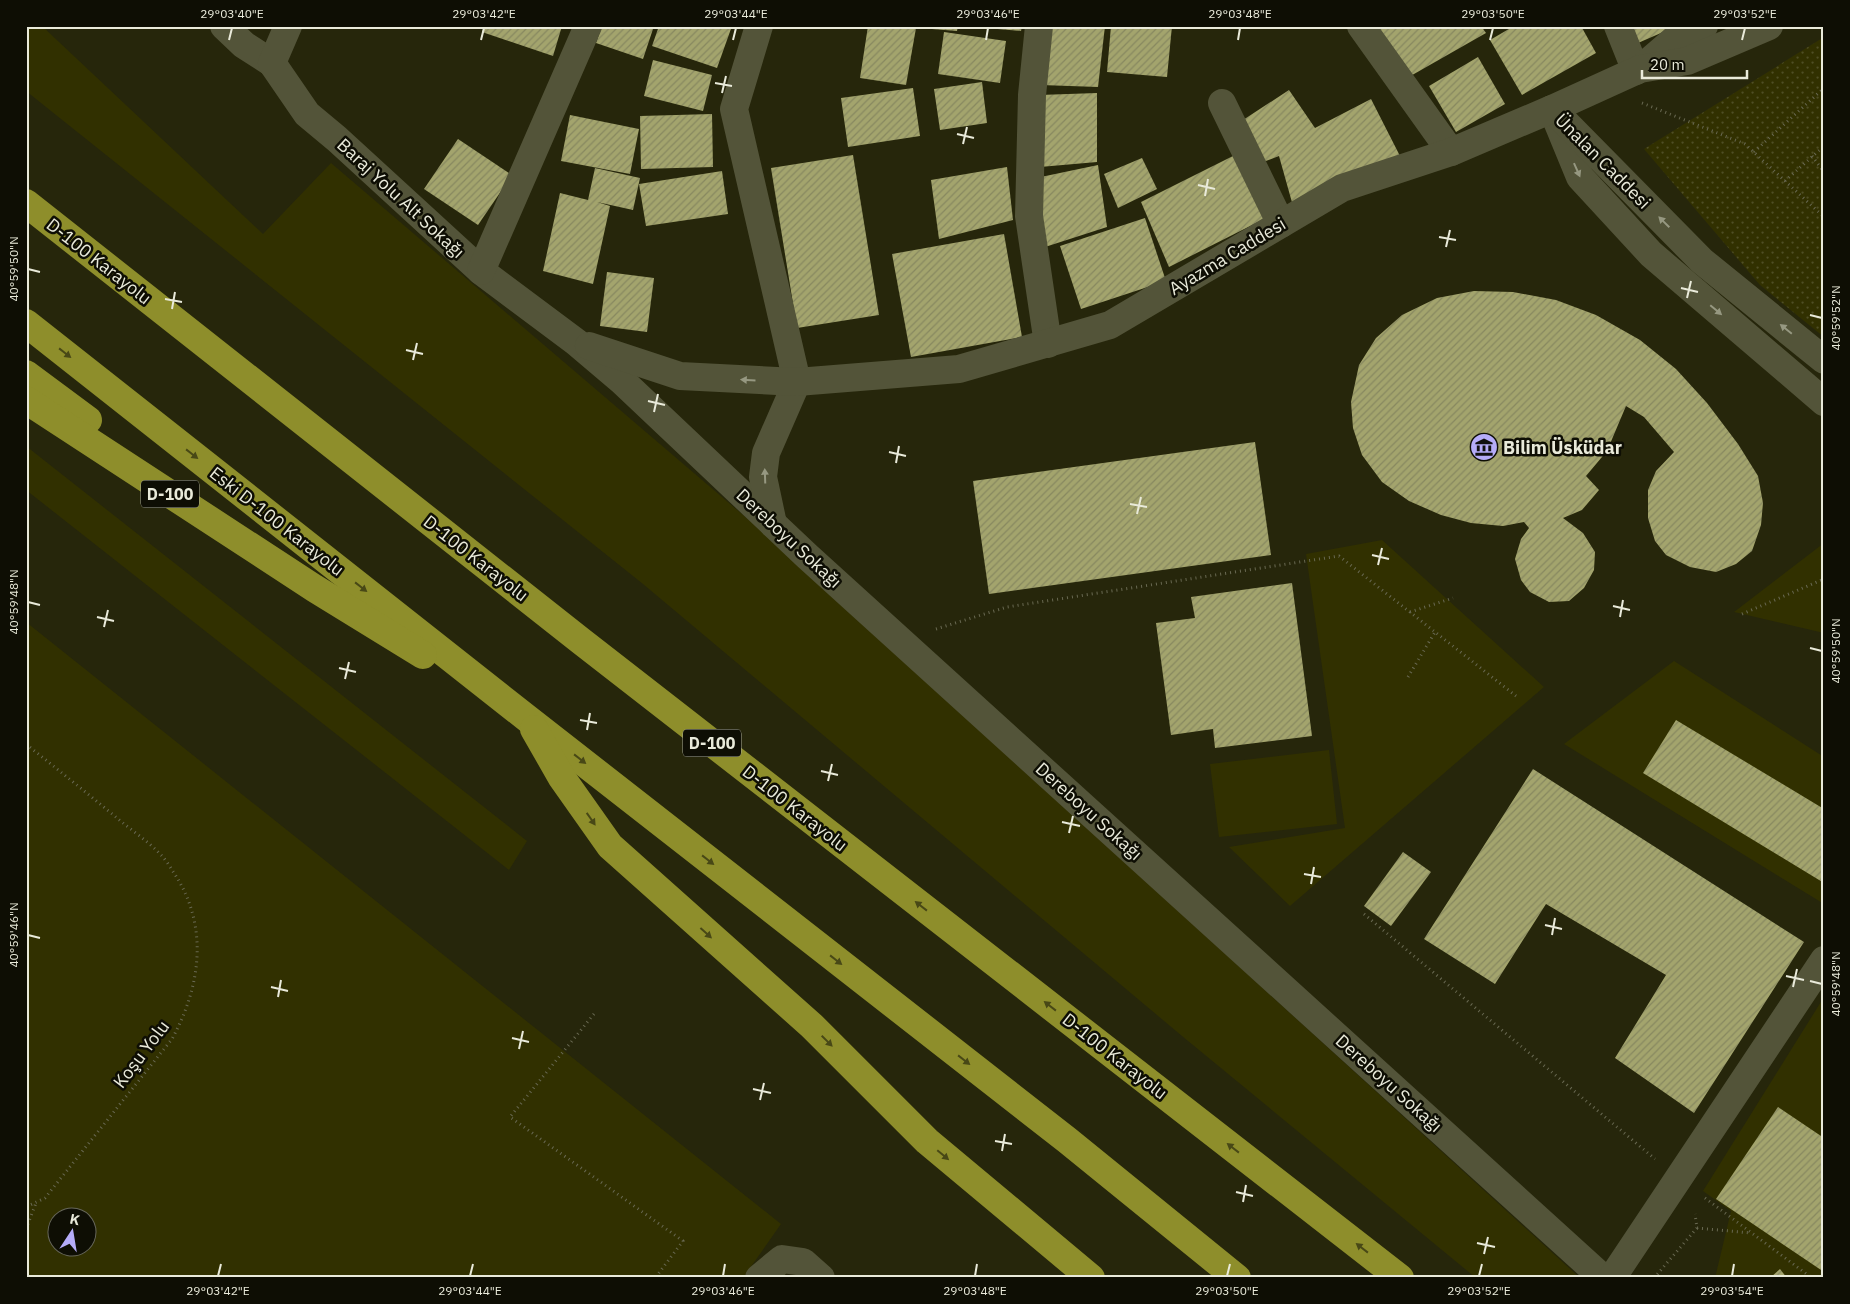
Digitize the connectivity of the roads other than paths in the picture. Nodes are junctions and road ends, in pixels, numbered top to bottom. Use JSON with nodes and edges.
{"nodes":[{"id":1,"x":224,"y":26,"type":"edge"},
{"id":2,"x":288,"y":26,"type":"edge"},
{"id":3,"x":588,"y":26,"type":"edge"},
{"id":4,"x":759,"y":26,"type":"edge"},
{"id":5,"x":1039,"y":26,"type":"edge"},
{"id":6,"x":1361,"y":26,"type":"edge"},
{"id":7,"x":1618,"y":26,"type":"edge"},
{"id":8,"x":1704,"y":26,"type":"edge"},
{"id":9,"x":1769,"y":26,"type":"edge"},
{"id":10,"x":272,"y":63,"type":"junction"},
{"id":11,"x":1638,"y":70,"type":"junction"},
{"id":12,"x":1222,"y":104,"type":"dead end"},
{"id":13,"x":1552,"y":109,"type":"junction"},
{"id":14,"x":1451,"y":152,"type":"junction"},
{"id":15,"x":27,"y":204,"type":"edge"},
{"id":16,"x":1281,"y":224,"type":"junction"},
{"id":17,"x":481,"y":271,"type":"junction"},
{"id":18,"x":26,"y":323,"type":"edge"},
{"id":19,"x":576,"y":342,"type":"junction"},
{"id":20,"x":1048,"y":344,"type":"junction"},
{"id":21,"x":1824,"y":360,"type":"edge"},
{"id":22,"x":26,"y":374,"type":"edge"},
{"id":23,"x":797,"y":382,"type":"junction"},
{"id":24,"x":26,"y":400,"type":"edge"},
{"id":25,"x":1824,"y":402,"type":"edge"},
{"id":26,"x":773,"y":524,"type":"junction"},
{"id":27,"x":314,"y":588,"type":"junction"},
{"id":28,"x":528,"y":719,"type":"junction"},
{"id":29,"x":1824,"y":960,"type":"edge"},
{"id":30,"x":759,"y":1278,"type":"edge"},
{"id":31,"x":821,"y":1278,"type":"edge"},
{"id":32,"x":1091,"y":1278,"type":"edge"},
{"id":33,"x":1237,"y":1278,"type":"edge"},
{"id":34,"x":1400,"y":1278,"type":"edge"},
{"id":35,"x":1603,"y":1278,"type":"edge"},
{"id":36,"x":1612,"y":1278,"type":"edge"}],
"edges":[{"from":1,"to":10,"type":"street"},
{"from":2,"to":10,"type":"street"},
{"from":3,"to":17,"type":"street"},
{"from":4,"to":23,"type":"street"},
{"from":5,"to":20,"type":"street"},
{"from":6,"to":14,"type":"street"},
{"from":7,"to":11,"type":"street"},
{"from":8,"to":11,"type":"street","name":"Ayazma Caddesi"},
{"from":9,"to":11,"type":"street","name":"Ayazma Caddesi"},
{"from":10,"to":17,"type":"street","name":"Baraj Yolu Alt Sokağı"},
{"from":11,"to":13,"type":"street","name":"Ayazma Caddesi"},
{"from":12,"to":16,"type":"street"},
{"from":13,"to":14,"type":"street","name":"Ayazma Caddesi"},
{"from":21,"to":13,"type":"street","name":"Ünalan Caddesi","one_way":true},
{"from":13,"to":25,"type":"street","name":"Ünalan Caddesi","one_way":true},
{"from":14,"to":16,"type":"street","name":"Ayazma Caddesi"},
{"from":34,"to":15,"type":"highway","name":"D-100 Karayolu","number":"D-100","one_way":true},
{"from":16,"to":20,"type":"street","name":"Ayazma Caddesi"},
{"from":17,"to":19,"type":"street","name":"Baraj Yolu Alt Sokağı"},
{"from":18,"to":28,"type":"highway","name":"Eski D-100 Karayolu","one_way":true},
{"from":23,"to":19,"type":"street","name":"Ayazma Caddesi","one_way":true},
{"from":19,"to":26,"type":"street","name":"Dereboyu Sokağı"},
{"from":20,"to":23,"type":"street","name":"Ayazma Caddesi"},
{"from":22,"to":27,"type":"highway"},
{"from":26,"to":23,"type":"street","one_way":true},
{"from":24,"to":27,"type":"highway","number":"D-100"},
{"from":26,"to":35,"type":"street","name":"Dereboyu Sokağı"},
{"from":27,"to":28,"type":"highway"},
{"from":28,"to":32,"type":"highway","one_way":true},
{"from":28,"to":33,"type":"highway","one_way":true},
{"from":29,"to":36,"type":"street"},
{"from":30,"to":31,"type":"street"}]}
